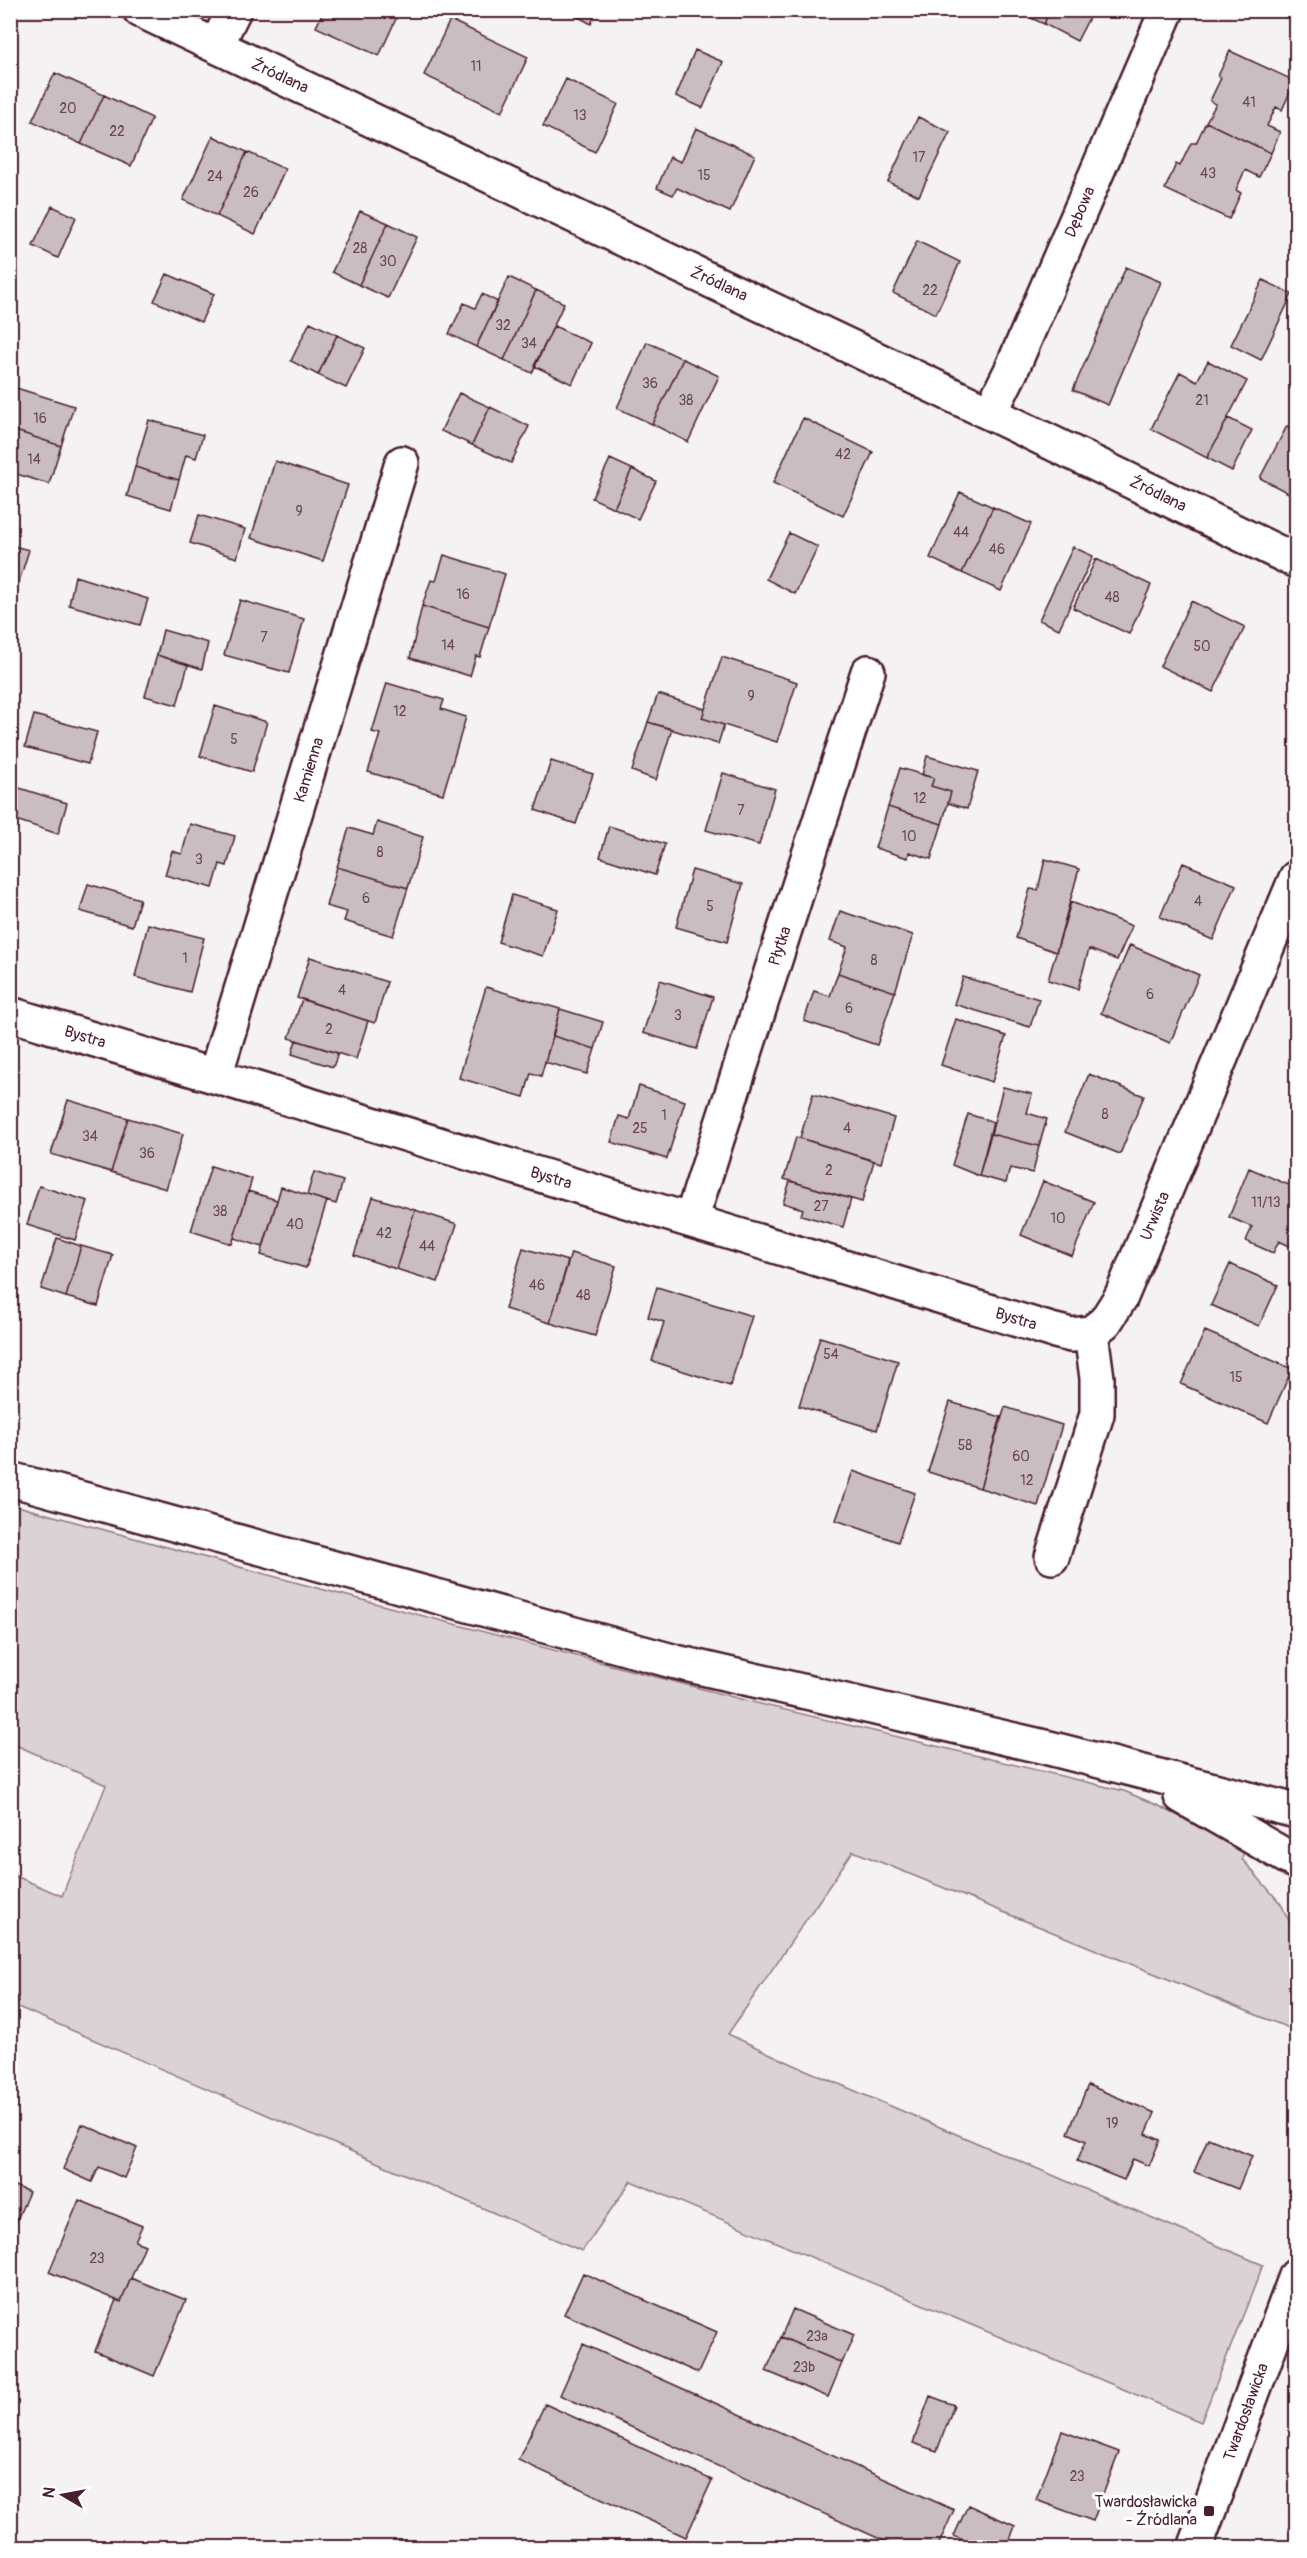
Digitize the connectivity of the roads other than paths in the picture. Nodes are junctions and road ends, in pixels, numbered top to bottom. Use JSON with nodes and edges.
{"nodes":[{"id":1,"x":140,"y":10,"type":"edge"},
{"id":2,"x":234,"y":10,"type":"edge"},
{"id":3,"x":1167,"y":10,"type":"edge"},
{"id":4,"x":216,"y":46,"type":"junction"},
{"id":5,"x":990,"y":413,"type":"junction"},
{"id":6,"x":402,"y":463,"type":"dead end"},
{"id":7,"x":1296,"y":561,"type":"edge"},
{"id":8,"x":868,"y":672,"type":"dead end"},
{"id":9,"x":1296,"y":878,"type":"edge"},
{"id":10,"x":10,"y":1014,"type":"edge"},
{"id":11,"x":215,"y":1077,"type":"junction"},
{"id":12,"x":691,"y":1220,"type":"junction"},
{"id":13,"x":1092,"y":1333,"type":"junction"},
{"id":14,"x":10,"y":1479,"type":"edge"},
{"id":15,"x":1052,"y":1557,"type":"dead end"},
{"id":16,"x":1129,"y":1769,"type":"junction"},
{"id":17,"x":1296,"y":1811,"type":"edge"},
{"id":18,"x":1296,"y":1862,"type":"edge"},
{"id":19,"x":1296,"y":2276,"type":"edge"},
{"id":20,"x":1196,"y":2547,"type":"edge"}],
"edges":[{"from":1,"to":4,"type":"street","name":"Źródlana"},
{"from":2,"to":4,"type":"street"},
{"from":3,"to":5,"type":"street","name":"Dębowa"},
{"from":4,"to":5,"type":"street","name":"Źródlana"},
{"from":5,"to":7,"type":"street","name":"Źródlana"},
{"from":6,"to":11,"type":"street","name":"Kamienna"},
{"from":8,"to":12,"type":"street","name":"Płytka"},
{"from":9,"to":13,"type":"street","name":"Urwista"},
{"from":10,"to":11,"type":"street","name":"Bystra"},
{"from":11,"to":12,"type":"street","name":"Bystra"},
{"from":12,"to":13,"type":"street","name":"Bystra"},
{"from":13,"to":15,"type":"street"},
{"from":14,"to":16,"type":"street"},
{"from":16,"to":17,"type":"street"},
{"from":16,"to":18,"type":"street"},
{"from":19,"to":20,"type":"street","name":"Twardosławicka"}]}
